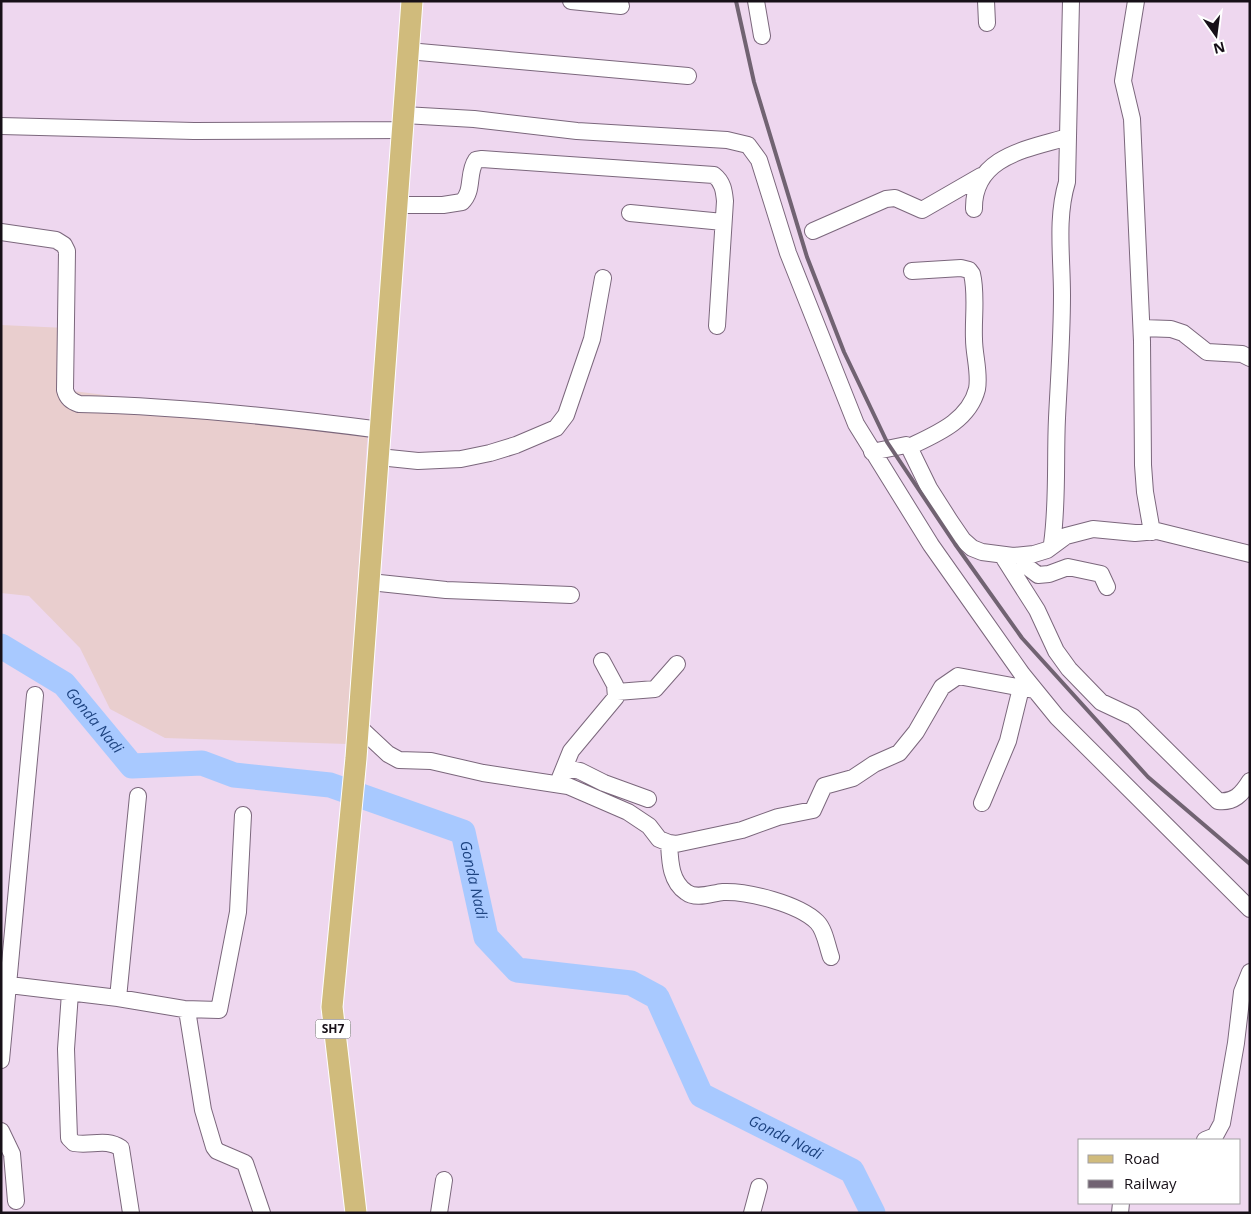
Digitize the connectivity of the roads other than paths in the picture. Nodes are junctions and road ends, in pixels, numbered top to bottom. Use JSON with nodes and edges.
{"nodes":[{"id":1,"x":412,"y":1,"type":"edge"},
{"id":2,"x":571,"y":1,"type":"edge"},
{"id":3,"x":756,"y":1,"type":"edge"},
{"id":4,"x":986,"y":1,"type":"edge"},
{"id":5,"x":1071,"y":1,"type":"edge"},
{"id":6,"x":1136,"y":1,"type":"edge"},
{"id":7,"x":621,"y":6,"type":"dead end"},
{"id":8,"x":987,"y":22,"type":"dead end"},
{"id":9,"x":762,"y":36,"type":"dead end"},
{"id":10,"x":408,"y":51,"type":"junction"},
{"id":11,"x":688,"y":76,"type":"dead end"},
{"id":12,"x":403,"y":123,"type":"junction"},
{"id":13,"x":1,"y":126,"type":"edge"},
{"id":14,"x":1068,"y":137,"type":"junction"},
{"id":15,"x":981,"y":176,"type":"junction"},
{"id":16,"x":397,"y":205,"type":"junction"},
{"id":17,"x":974,"y":208,"type":"dead end"},
{"id":18,"x":630,"y":213,"type":"dead end"},
{"id":19,"x":723,"y":222,"type":"junction"},
{"id":20,"x":813,"y":231,"type":"dead end"},
{"id":21,"x":1,"y":232,"type":"edge"},
{"id":22,"x":912,"y":271,"type":"dead end"},
{"id":23,"x":602,"y":278,"type":"dead end"},
{"id":24,"x":717,"y":326,"type":"dead end"},
{"id":25,"x":1142,"y":328,"type":"junction"},
{"id":26,"x":1250,"y":358,"type":"edge"},
{"id":27,"x":381,"y":430,"type":"junction"},
{"id":28,"x":909,"y":447,"type":"junction"},
{"id":29,"x":872,"y":452,"type":"junction"},
{"id":30,"x":379,"y":457,"type":"junction"},
{"id":31,"x":1152,"y":532,"type":"junction"},
{"id":32,"x":1052,"y":544,"type":"junction"},
{"id":33,"x":1250,"y":554,"type":"edge"},
{"id":34,"x":1008,"y":555,"type":"junction"},
{"id":35,"x":370,"y":582,"type":"junction"},
{"id":36,"x":1107,"y":587,"type":"dead end"},
{"id":37,"x":571,"y":595,"type":"dead end"},
{"id":38,"x":602,"y":661,"type":"dead end"},
{"id":39,"x":677,"y":664,"type":"dead end"},
{"id":40,"x":1028,"y":689,"type":"junction"},
{"id":41,"x":617,"y":692,"type":"junction"},
{"id":42,"x":35,"y":695,"type":"dead end"},
{"id":43,"x":358,"y":726,"type":"junction"},
{"id":44,"x":560,"y":778,"type":"junction"},
{"id":45,"x":1250,"y":781,"type":"edge"},
{"id":46,"x":138,"y":796,"type":"dead end"},
{"id":47,"x":648,"y":799,"type":"dead end"},
{"id":48,"x":982,"y":803,"type":"dead end"},
{"id":49,"x":243,"y":815,"type":"dead end"},
{"id":50,"x":669,"y":843,"type":"junction"},
{"id":51,"x":1250,"y":909,"type":"edge"},
{"id":52,"x":831,"y":957,"type":"dead end"},
{"id":53,"x":1250,"y":972,"type":"edge"},
{"id":54,"x":4,"y":984,"type":"edge"},
{"id":55,"x":70,"y":993,"type":"junction"},
{"id":56,"x":118,"y":998,"type":"junction"},
{"id":57,"x":187,"y":1010,"type":"junction"},
{"id":58,"x":1,"y":1060,"type":"edge"},
{"id":59,"x":1,"y":1131,"type":"edge"},
{"id":60,"x":1208,"y":1139,"type":"edge"},
{"id":61,"x":444,"y":1180,"type":"dead end"},
{"id":62,"x":759,"y":1187,"type":"dead end"},
{"id":63,"x":16,"y":1201,"type":"dead end"},
{"id":64,"x":131,"y":1213,"type":"edge"},
{"id":65,"x":262,"y":1213,"type":"edge"},
{"id":66,"x":356,"y":1213,"type":"edge"},
{"id":67,"x":439,"y":1213,"type":"edge"},
{"id":68,"x":752,"y":1213,"type":"edge"}],
"edges":[{"from":1,"to":10,"type":"main road"},
{"from":2,"to":7,"type":"street"},
{"from":3,"to":9,"type":"street"},
{"from":4,"to":8,"type":"street"},
{"from":5,"to":14,"type":"street"},
{"from":6,"to":25,"type":"street"},
{"from":10,"to":11,"type":"street"},
{"from":10,"to":12,"type":"main road"},
{"from":12,"to":13,"type":"street"},
{"from":12,"to":16,"type":"main road"},
{"from":12,"to":29,"type":"street"},
{"from":14,"to":15,"type":"street"},
{"from":14,"to":32,"type":"street"},
{"from":15,"to":17,"type":"street"},
{"from":15,"to":20,"type":"street"},
{"from":16,"to":19,"type":"street"},
{"from":16,"to":27,"type":"main road"},
{"from":18,"to":19,"type":"street"},
{"from":19,"to":24,"type":"street"},
{"from":21,"to":27,"type":"street"},
{"from":22,"to":28,"type":"street"},
{"from":23,"to":30,"type":"street"},
{"from":25,"to":26,"type":"street"},
{"from":25,"to":31,"type":"street"},
{"from":27,"to":30,"type":"main road"},
{"from":28,"to":29,"type":"street"},
{"from":28,"to":34,"type":"street"},
{"from":29,"to":40,"type":"street"},
{"from":30,"to":35,"type":"main road"},
{"from":31,"to":32,"type":"street"},
{"from":31,"to":33,"type":"street"},
{"from":32,"to":34,"type":"street"},
{"from":34,"to":36,"type":"street"},
{"from":34,"to":45,"type":"street"},
{"from":35,"to":37,"type":"street"},
{"from":35,"to":43,"type":"main road"},
{"from":38,"to":41,"type":"street"},
{"from":39,"to":41,"type":"street"},
{"from":40,"to":48,"type":"street"},
{"from":40,"to":50,"type":"street"},
{"from":40,"to":51,"type":"street"},
{"from":41,"to":44,"type":"street"},
{"from":42,"to":54,"type":"street"},
{"from":43,"to":44,"type":"street"},
{"from":43,"to":66,"type":"main road","number":"SH7"},
{"from":44,"to":47,"type":"street"},
{"from":44,"to":50,"type":"street"},
{"from":46,"to":56,"type":"street"},
{"from":49,"to":57,"type":"street"},
{"from":50,"to":52,"type":"street"},
{"from":53,"to":60,"type":"street"},
{"from":54,"to":55,"type":"street"},
{"from":54,"to":58,"type":"street"},
{"from":55,"to":56,"type":"street"},
{"from":55,"to":64,"type":"street"},
{"from":56,"to":57,"type":"street"},
{"from":57,"to":65,"type":"street"},
{"from":59,"to":63,"type":"street"},
{"from":61,"to":67,"type":"street"},
{"from":62,"to":68,"type":"street"}]}
